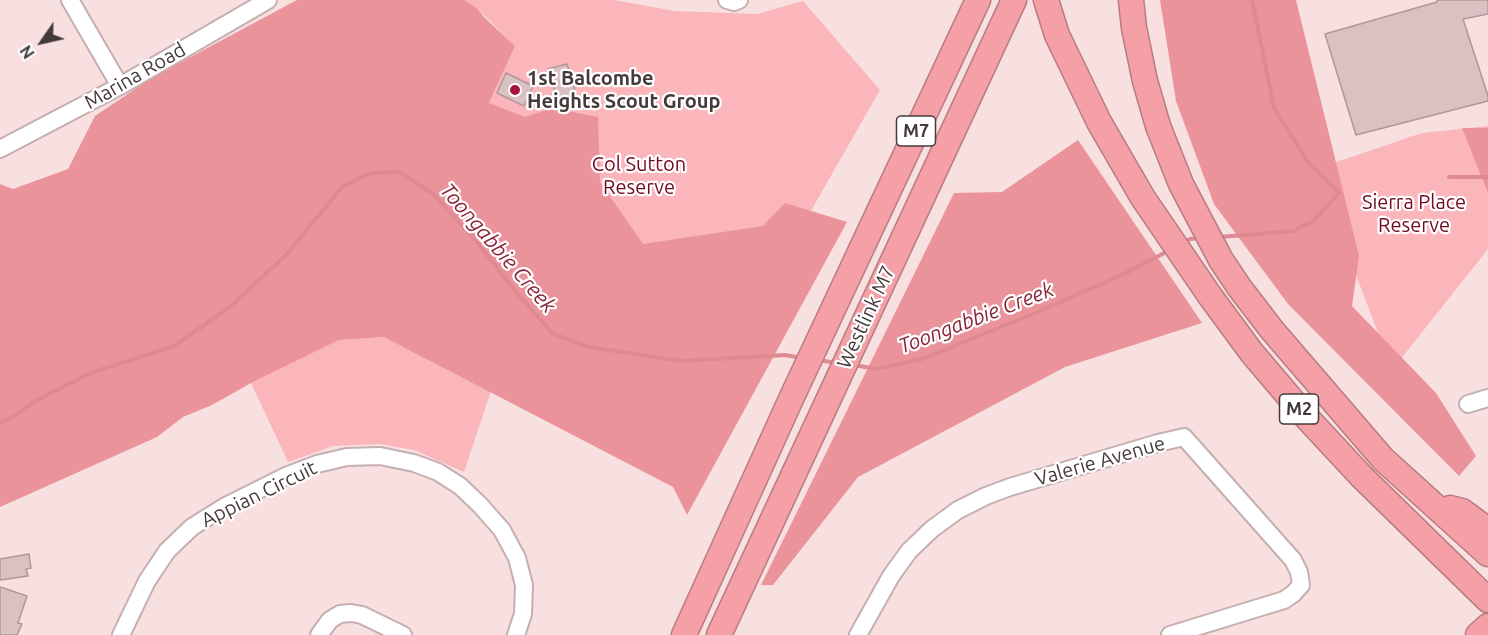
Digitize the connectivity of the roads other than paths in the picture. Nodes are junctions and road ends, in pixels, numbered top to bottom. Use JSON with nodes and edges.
{"nodes":[{"id":1,"x":70,"y":0,"type":"edge"},
{"id":2,"x":267,"y":0,"type":"edge"},
{"id":3,"x":727,"y":0,"type":"edge"},
{"id":4,"x":739,"y":0,"type":"edge"},
{"id":5,"x":978,"y":0,"type":"edge"},
{"id":6,"x":1014,"y":0,"type":"edge"},
{"id":7,"x":1046,"y":0,"type":"edge"},
{"id":8,"x":1131,"y":0,"type":"edge"},
{"id":9,"x":120,"y":86,"type":"junction"},
{"id":10,"x":0,"y":149,"type":"edge"},
{"id":11,"x":1488,"y":398,"type":"edge"},
{"id":12,"x":1468,"y":404,"type":"dead end"},
{"id":13,"x":1430,"y":503,"type":"junction"},
{"id":14,"x":1488,"y":530,"type":"edge"},
{"id":15,"x":1488,"y":554,"type":"edge"},
{"id":16,"x":1488,"y":600,"type":"edge"},
{"id":17,"x":1488,"y":626,"type":"edge"},
{"id":18,"x":121,"y":635,"type":"edge"},
{"id":19,"x":319,"y":635,"type":"edge"},
{"id":20,"x":403,"y":635,"type":"edge"},
{"id":21,"x":516,"y":635,"type":"edge"},
{"id":22,"x":684,"y":635,"type":"edge"},
{"id":23,"x":718,"y":635,"type":"edge"},
{"id":24,"x":858,"y":635,"type":"edge"},
{"id":25,"x":1170,"y":635,"type":"edge"},
{"id":26,"x":1478,"y":635,"type":"edge"}],
"edges":[{"from":1,"to":9,"type":"street"},
{"from":2,"to":9,"type":"street","name":"Marina Road"},
{"from":3,"to":4,"type":"street"},
{"from":5,"to":22,"type":"highway","name":"Westlink M7","number":"M7"},
{"from":6,"to":23,"type":"highway","name":"Westlink M7","number":"M7"},
{"from":7,"to":16,"type":"highway","number":"M2"},
{"from":8,"to":13,"type":"highway","number":"M2"},
{"from":9,"to":10,"type":"street","name":"Marina Road"},
{"from":11,"to":12,"type":"street"},
{"from":13,"to":14,"type":"highway","number":"M2"},
{"from":13,"to":15,"type":"highway","number":"M2"},
{"from":17,"to":26,"type":"highway"},
{"from":18,"to":21,"type":"street","name":"Appian Circuit"},
{"from":19,"to":20,"type":"street"},
{"from":24,"to":25,"type":"street","name":"Valerie Avenue"}]}
